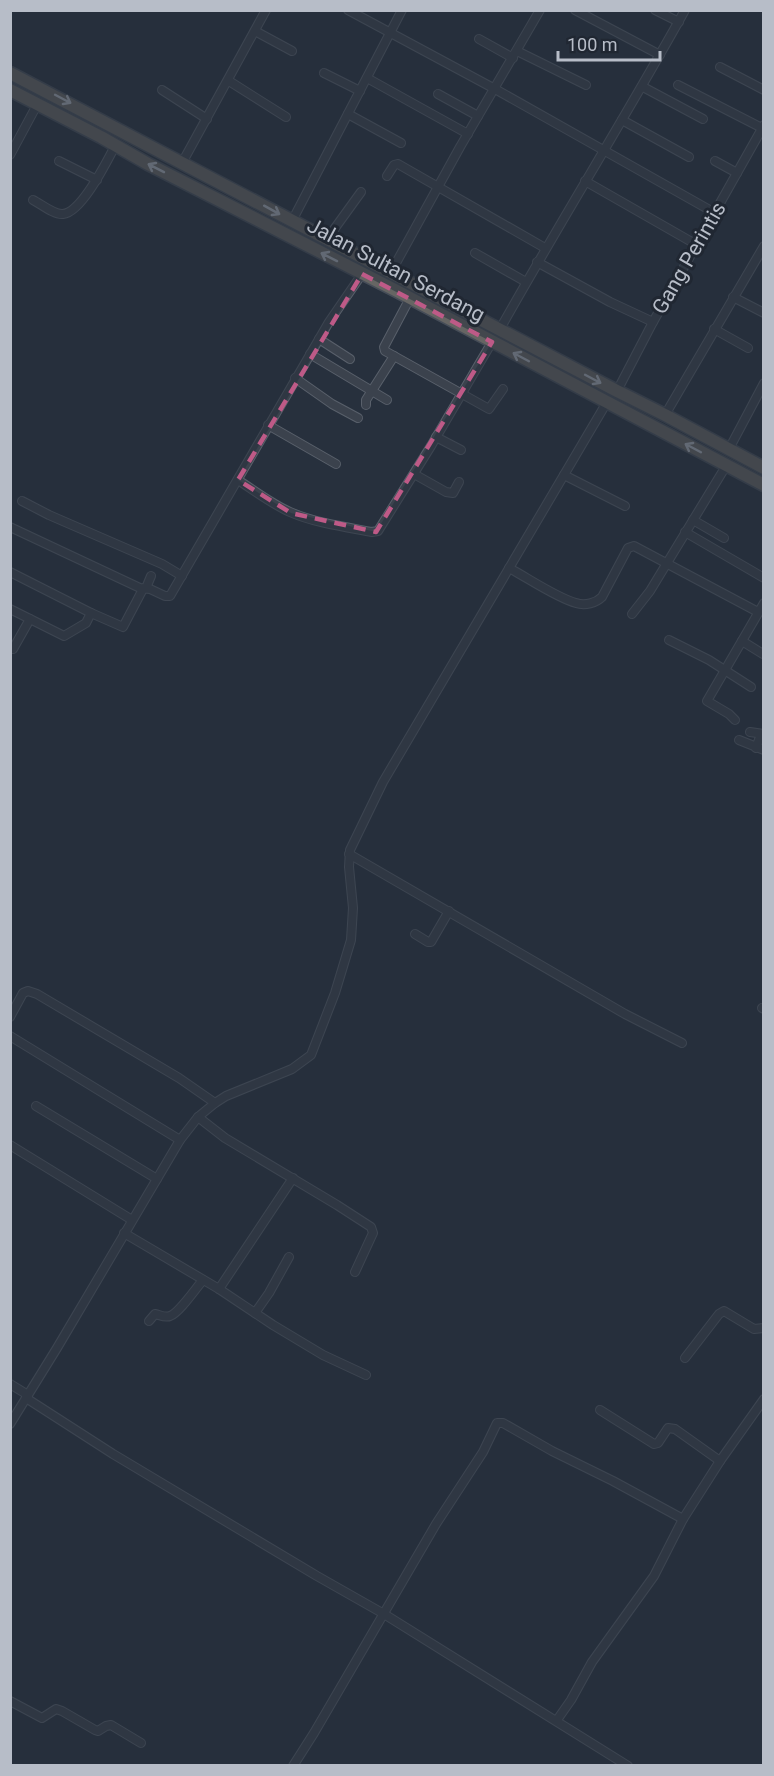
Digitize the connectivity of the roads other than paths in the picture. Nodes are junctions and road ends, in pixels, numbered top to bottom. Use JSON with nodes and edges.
{"nodes":[{"id":1,"x":266,"y":10,"type":"edge"},
{"id":2,"x":348,"y":10,"type":"edge"},
{"id":3,"x":402,"y":10,"type":"edge"},
{"id":4,"x":540,"y":10,"type":"edge"},
{"id":5,"x":575,"y":10,"type":"edge"},
{"id":6,"x":655,"y":10,"type":"edge"},
{"id":7,"x":685,"y":10,"type":"edge"},
{"id":8,"x":679,"y":22,"type":"junction"},
{"id":9,"x":255,"y":31,"type":"junction"},
{"id":10,"x":390,"y":33,"type":"junction"},
{"id":11,"x":479,"y":39,"type":"dead end"},
{"id":12,"x":292,"y":51,"type":"dead end"},
{"id":13,"x":515,"y":54,"type":"junction"},
{"id":14,"x":660,"y":55,"type":"junction"},
{"id":15,"x":720,"y":67,"type":"dead end"},
{"id":16,"x":10,"y":73,"type":"edge"},
{"id":17,"x":324,"y":73,"type":"dead end"},
{"id":18,"x":367,"y":78,"type":"junction"},
{"id":19,"x":229,"y":81,"type":"junction"},
{"id":20,"x":678,"y":85,"type":"dead end"},
{"id":21,"x":586,"y":86,"type":"dead end"},
{"id":22,"x":643,"y":87,"type":"junction"},
{"id":23,"x":495,"y":89,"type":"junction"},
{"id":24,"x":10,"y":90,"type":"edge"},
{"id":25,"x":162,"y":90,"type":"dead end"},
{"id":26,"x":360,"y":90,"type":"junction"},
{"id":27,"x":764,"y":90,"type":"edge"},
{"id":28,"x":438,"y":94,"type":"dead end"},
{"id":29,"x":38,"y":103,"type":"junction"},
{"id":30,"x":348,"y":114,"type":"junction"},
{"id":31,"x":478,"y":116,"type":"junction"},
{"id":32,"x":286,"y":117,"type":"dead end"},
{"id":33,"x":703,"y":118,"type":"dead end"},
{"id":34,"x":207,"y":119,"type":"junction"},
{"id":35,"x":622,"y":120,"type":"junction"},
{"id":36,"x":763,"y":127,"type":"edge"},
{"id":37,"x":468,"y":134,"type":"junction"},
{"id":38,"x":400,"y":143,"type":"dead end"},
{"id":39,"x":115,"y":146,"type":"junction"},
{"id":40,"x":604,"y":150,"type":"junction"},
{"id":41,"x":10,"y":155,"type":"edge"},
{"id":42,"x":689,"y":157,"type":"dead end"},
{"id":43,"x":59,"y":161,"type":"dead end"},
{"id":44,"x":715,"y":161,"type":"dead end"},
{"id":45,"x":182,"y":163,"type":"junction"},
{"id":46,"x":737,"y":173,"type":"junction"},
{"id":47,"x":387,"y":176,"type":"dead end"},
{"id":48,"x":96,"y":180,"type":"junction"},
{"id":49,"x":585,"y":182,"type":"junction"},
{"id":50,"x":437,"y":187,"type":"junction"},
{"id":51,"x":361,"y":192,"type":"dead end"},
{"id":52,"x":248,"y":197,"type":"junction"},
{"id":53,"x":33,"y":200,"type":"dead end"},
{"id":54,"x":241,"y":211,"type":"junction"},
{"id":55,"x":715,"y":213,"type":"junction"},
{"id":56,"x":292,"y":221,"type":"junction"},
{"id":57,"x":327,"y":239,"type":"junction"},
{"id":58,"x":697,"y":244,"type":"junction"},
{"id":59,"x":764,"y":246,"type":"edge"},
{"id":60,"x":545,"y":248,"type":"junction"},
{"id":61,"x":475,"y":253,"type":"dead end"},
{"id":62,"x":537,"y":262,"type":"junction"},
{"id":63,"x":391,"y":272,"type":"junction"},
{"id":64,"x":362,"y":274,"type":"junction"},
{"id":65,"x":526,"y":282,"type":"junction"},
{"id":66,"x":733,"y":297,"type":"junction"},
{"id":67,"x":410,"y":298,"type":"junction"},
{"id":68,"x":764,"y":313,"type":"edge"},
{"id":69,"x":653,"y":322,"type":"junction"},
{"id":70,"x":714,"y":328,"type":"junction"},
{"id":71,"x":500,"y":329,"type":"junction"},
{"id":72,"x":319,"y":339,"type":"junction"},
{"id":73,"x":492,"y":342,"type":"junction"},
{"id":74,"x":748,"y":348,"type":"dead end"},
{"id":75,"x":310,"y":354,"type":"junction"},
{"id":76,"x":394,"y":356,"type":"junction"},
{"id":77,"x":350,"y":360,"type":"dead end"},
{"id":78,"x":295,"y":378,"type":"junction"},
{"id":79,"x":764,"y":383,"type":"edge"},
{"id":80,"x":503,"y":389,"type":"dead end"},
{"id":81,"x":373,"y":391,"type":"junction"},
{"id":82,"x":617,"y":391,"type":"junction"},
{"id":83,"x":462,"y":393,"type":"junction"},
{"id":84,"x":387,"y":400,"type":"dead end"},
{"id":85,"x":607,"y":402,"type":"junction"},
{"id":86,"x":366,"y":405,"type":"dead end"},
{"id":87,"x":664,"y":415,"type":"junction"},
{"id":88,"x":358,"y":418,"type":"dead end"},
{"id":89,"x":268,"y":425,"type":"junction"},
{"id":90,"x":436,"y":437,"type":"junction"},
{"id":91,"x":729,"y":449,"type":"junction"},
{"id":92,"x":461,"y":450,"type":"dead end"},
{"id":93,"x":336,"y":464,"type":"dead end"},
{"id":94,"x":726,"y":466,"type":"junction"},
{"id":95,"x":764,"y":468,"type":"edge"},
{"id":96,"x":414,"y":474,"type":"junction"},
{"id":97,"x":564,"y":475,"type":"junction"},
{"id":98,"x":238,"y":480,"type":"junction"},
{"id":99,"x":459,"y":482,"type":"dead end"},
{"id":100,"x":764,"y":485,"type":"edge"},
{"id":101,"x":22,"y":501,"type":"dead end"},
{"id":102,"x":625,"y":506,"type":"dead end"},
{"id":103,"x":693,"y":520,"type":"junction"},
{"id":104,"x":10,"y":527,"type":"edge"},
{"id":105,"x":685,"y":532,"type":"junction"},
{"id":106,"x":724,"y":538,"type":"dead end"},
{"id":107,"x":667,"y":562,"type":"junction"},
{"id":108,"x":509,"y":568,"type":"junction"},
{"id":109,"x":10,"y":572,"type":"edge"},
{"id":110,"x":151,"y":576,"type":"dead end"},
{"id":111,"x":182,"y":576,"type":"junction"},
{"id":112,"x":764,"y":578,"type":"edge"},
{"id":113,"x":144,"y":589,"type":"junction"},
{"id":114,"x":764,"y":603,"type":"edge"},
{"id":115,"x":10,"y":609,"type":"edge"},
{"id":116,"x":758,"y":612,"type":"junction"},
{"id":117,"x":91,"y":613,"type":"junction"},
{"id":118,"x":632,"y":614,"type":"dead end"},
{"id":119,"x":30,"y":618,"type":"junction"},
{"id":120,"x":669,"y":640,"type":"dead end"},
{"id":121,"x":742,"y":641,"type":"junction"},
{"id":122,"x":13,"y":649,"type":"dead end"},
{"id":123,"x":762,"y":654,"type":"edge"},
{"id":124,"x":724,"y":670,"type":"junction"},
{"id":125,"x":751,"y":687,"type":"dead end"},
{"id":126,"x":735,"y":720,"type":"dead end"},
{"id":127,"x":750,"y":732,"type":"dead end"},
{"id":128,"x":762,"y":734,"type":"edge"},
{"id":129,"x":738,"y":741,"type":"dead end"},
{"id":130,"x":760,"y":749,"type":"edge"},
{"id":131,"x":349,"y":854,"type":"junction"},
{"id":132,"x":449,"y":911,"type":"junction"},
{"id":133,"x":415,"y":934,"type":"dead end"},
{"id":134,"x":10,"y":1017,"type":"edge"},
{"id":135,"x":10,"y":1036,"type":"edge"},
{"id":136,"x":682,"y":1043,"type":"dead end"},
{"id":137,"x":215,"y":1103,"type":"junction"},
{"id":138,"x":36,"y":1106,"type":"dead end"},
{"id":139,"x":198,"y":1117,"type":"junction"},
{"id":140,"x":180,"y":1140,"type":"junction"},
{"id":141,"x":10,"y":1145,"type":"edge"},
{"id":142,"x":293,"y":1178,"type":"junction"},
{"id":143,"x":157,"y":1179,"type":"junction"},
{"id":144,"x":132,"y":1220,"type":"junction"},
{"id":145,"x":124,"y":1233,"type":"junction"},
{"id":146,"x":289,"y":1257,"type":"dead end"},
{"id":147,"x":355,"y":1272,"type":"dead end"},
{"id":148,"x":203,"y":1280,"type":"junction"},
{"id":149,"x":219,"y":1289,"type":"junction"},
{"id":150,"x":255,"y":1313,"type":"junction"},
{"id":151,"x":149,"y":1321,"type":"dead end"},
{"id":152,"x":764,"y":1328,"type":"edge"},
{"id":153,"x":685,"y":1358,"type":"dead end"},
{"id":154,"x":366,"y":1375,"type":"dead end"},
{"id":155,"x":10,"y":1384,"type":"edge"},
{"id":156,"x":27,"y":1396,"type":"junction"},
{"id":157,"x":764,"y":1399,"type":"edge"},
{"id":158,"x":600,"y":1410,"type":"dead end"},
{"id":159,"x":10,"y":1424,"type":"edge"},
{"id":160,"x":720,"y":1461,"type":"junction"},
{"id":161,"x":683,"y":1519,"type":"junction"},
{"id":162,"x":384,"y":1614,"type":"junction"},
{"id":163,"x":10,"y":1701,"type":"edge"},
{"id":164,"x":557,"y":1720,"type":"junction"},
{"id":165,"x":141,"y":1743,"type":"dead end"},
{"id":166,"x":293,"y":1766,"type":"edge"},
{"id":167,"x":628,"y":1766,"type":"edge"}],
"edges":[{"from":1,"to":9,"type":"street"},
{"from":2,"to":10,"type":"street"},
{"from":3,"to":10,"type":"street"},
{"from":4,"to":13,"type":"street"},
{"from":5,"to":14,"type":"street"},
{"from":6,"to":8,"type":"street"},
{"from":7,"to":8,"type":"street"},
{"from":8,"to":14,"type":"street"},
{"from":9,"to":12,"type":"street"},
{"from":9,"to":19,"type":"street"},
{"from":10,"to":18,"type":"street"},
{"from":10,"to":23,"type":"street"},
{"from":11,"to":13,"type":"street"},
{"from":13,"to":21,"type":"street"},
{"from":13,"to":23,"type":"street"},
{"from":14,"to":22,"type":"street"},
{"from":15,"to":27,"type":"street"},
{"from":16,"to":45,"type":"highway","name":"Jalan Sultan Serdang","one_way":true},
{"from":17,"to":26,"type":"street"},
{"from":18,"to":26,"type":"street"},
{"from":18,"to":37,"type":"street"},
{"from":19,"to":32,"type":"street"},
{"from":19,"to":34,"type":"street"},
{"from":20,"to":36,"type":"street"},
{"from":22,"to":33,"type":"street"},
{"from":22,"to":35,"type":"street"},
{"from":23,"to":31,"type":"street"},
{"from":23,"to":40,"type":"street"},
{"from":24,"to":29,"type":"highway","name":"Jalan Sultan Serdang"},
{"from":25,"to":34,"type":"street"},
{"from":26,"to":30,"type":"street"},
{"from":28,"to":31,"type":"street"},
{"from":29,"to":39,"type":"highway","name":"Jalan Sultan Serdang"},
{"from":29,"to":41,"type":"street"},
{"from":30,"to":38,"type":"street"},
{"from":30,"to":56,"type":"street"},
{"from":31,"to":37,"type":"street"},
{"from":34,"to":45,"type":"street"},
{"from":35,"to":40,"type":"street"},
{"from":35,"to":42,"type":"street"},
{"from":36,"to":46,"type":"street","name":"Gang Perintis"},
{"from":37,"to":50,"type":"street"},
{"from":39,"to":48,"type":"street"},
{"from":54,"to":39,"type":"highway","name":"Jalan Sultan Serdang","one_way":true},
{"from":40,"to":49,"type":"street"},
{"from":40,"to":55,"type":"street"},
{"from":43,"to":48,"type":"street"},
{"from":44,"to":46,"type":"street"},
{"from":45,"to":52,"type":"highway","name":"Jalan Sultan Serdang"},
{"from":46,"to":55,"type":"street","name":"Gang Perintis"},
{"from":47,"to":50,"type":"street"},
{"from":48,"to":53,"type":"street"},
{"from":49,"to":58,"type":"street"},
{"from":49,"to":60,"type":"street"},
{"from":50,"to":60,"type":"street"},
{"from":50,"to":63,"type":"street"},
{"from":51,"to":57,"type":"street"},
{"from":52,"to":54,"type":"highway"},
{"from":52,"to":56,"type":"highway","name":"Jalan Sultan Serdang","one_way":true},
{"from":64,"to":54,"type":"highway","name":"Jalan Sultan Serdang","one_way":true},
{"from":55,"to":58,"type":"street","name":"Gang Perintis"},
{"from":56,"to":57,"type":"highway","name":"Jalan Sultan Serdang"},
{"from":57,"to":63,"type":"highway","name":"Jalan Sultan Serdang"},
{"from":58,"to":69,"type":"street","name":"Gang Perintis"},
{"from":59,"to":66,"type":"street"},
{"from":60,"to":62,"type":"street"},
{"from":61,"to":65,"type":"street"},
{"from":62,"to":65,"type":"street"},
{"from":62,"to":69,"type":"street"},
{"from":63,"to":71,"type":"highway","name":"Jalan Sultan Serdang"},
{"from":64,"to":67,"type":"highway","name":"Jalan Sultan Serdang"},
{"from":64,"to":72,"type":"street"},
{"from":65,"to":71,"type":"street"},
{"from":66,"to":68,"type":"street"},
{"from":66,"to":70,"type":"street"},
{"from":67,"to":73,"type":"highway","name":"Jalan Sultan Serdang"},
{"from":67,"to":76,"type":"street"},
{"from":69,"to":82,"type":"street","name":"Gang Perintis"},
{"from":70,"to":74,"type":"street"},
{"from":70,"to":87,"type":"street"},
{"from":71,"to":82,"type":"highway","name":"Jalan Sultan Serdang","one_way":true},
{"from":72,"to":75,"type":"street"},
{"from":72,"to":77,"type":"street"},
{"from":73,"to":83,"type":"street"},
{"from":85,"to":73,"type":"highway","name":"Jalan Sultan Serdang","one_way":true},
{"from":75,"to":78,"type":"street"},
{"from":75,"to":81,"type":"street"},
{"from":76,"to":81,"type":"street"},
{"from":76,"to":83,"type":"street"},
{"from":78,"to":88,"type":"street"},
{"from":78,"to":89,"type":"street"},
{"from":79,"to":91,"type":"street"},
{"from":80,"to":83,"type":"street"},
{"from":81,"to":84,"type":"street"},
{"from":81,"to":86,"type":"street"},
{"from":82,"to":87,"type":"highway","name":"Jalan Sultan Serdang"},
{"from":83,"to":90,"type":"street"},
{"from":94,"to":85,"type":"highway","name":"Jalan Sultan Serdang","one_way":true},
{"from":85,"to":97,"type":"street"},
{"from":87,"to":91,"type":"highway","name":"Jalan Sultan Serdang"},
{"from":89,"to":93,"type":"street"},
{"from":89,"to":98,"type":"street"},
{"from":90,"to":92,"type":"street"},
{"from":90,"to":96,"type":"street"},
{"from":91,"to":95,"type":"highway","name":"Jalan Sultan Serdang"},
{"from":94,"to":100,"type":"highway","name":"Jalan Sultan Serdang"},
{"from":94,"to":103,"type":"street"},
{"from":96,"to":98,"type":"street"},
{"from":96,"to":99,"type":"street"},
{"from":97,"to":102,"type":"street"},
{"from":97,"to":108,"type":"street"},
{"from":98,"to":111,"type":"street"},
{"from":101,"to":111,"type":"street"},
{"from":103,"to":105,"type":"street"},
{"from":103,"to":106,"type":"street"},
{"from":104,"to":113,"type":"street"},
{"from":105,"to":107,"type":"street"},
{"from":105,"to":112,"type":"street"},
{"from":107,"to":108,"type":"street"},
{"from":107,"to":116,"type":"street"},
{"from":107,"to":118,"type":"street"},
{"from":108,"to":131,"type":"street"},
{"from":109,"to":117,"type":"street"},
{"from":110,"to":113,"type":"street"},
{"from":111,"to":113,"type":"street"},
{"from":113,"to":117,"type":"street"},
{"from":114,"to":116,"type":"street"},
{"from":115,"to":119,"type":"street"},
{"from":116,"to":121,"type":"street"},
{"from":117,"to":119,"type":"street"},
{"from":119,"to":122,"type":"street"},
{"from":120,"to":124,"type":"street"},
{"from":121,"to":123,"type":"street"},
{"from":121,"to":124,"type":"street"},
{"from":124,"to":125,"type":"street"},
{"from":124,"to":126,"type":"street"},
{"from":127,"to":128,"type":"street"},
{"from":128,"to":130,"type":"street"},
{"from":129,"to":130,"type":"street"},
{"from":131,"to":132,"type":"street"},
{"from":131,"to":137,"type":"street"},
{"from":132,"to":133,"type":"street"},
{"from":132,"to":136,"type":"street"},
{"from":134,"to":137,"type":"street"},
{"from":135,"to":140,"type":"street"},
{"from":137,"to":139,"type":"street"},
{"from":138,"to":143,"type":"street"},
{"from":139,"to":140,"type":"street"},
{"from":139,"to":142,"type":"street"},
{"from":140,"to":143,"type":"street"},
{"from":141,"to":144,"type":"street"},
{"from":142,"to":147,"type":"street"},
{"from":142,"to":149,"type":"street"},
{"from":143,"to":144,"type":"street"},
{"from":144,"to":145,"type":"street"},
{"from":145,"to":148,"type":"street"},
{"from":145,"to":156,"type":"street"},
{"from":146,"to":150,"type":"street"},
{"from":148,"to":149,"type":"street"},
{"from":148,"to":151,"type":"street"},
{"from":149,"to":150,"type":"street"},
{"from":150,"to":154,"type":"street"},
{"from":152,"to":153,"type":"street"},
{"from":155,"to":156,"type":"street"},
{"from":156,"to":159,"type":"street"},
{"from":156,"to":162,"type":"street"},
{"from":157,"to":160,"type":"street"},
{"from":158,"to":160,"type":"street"},
{"from":160,"to":161,"type":"street"},
{"from":161,"to":162,"type":"street"},
{"from":161,"to":164,"type":"street"},
{"from":162,"to":164,"type":"street"},
{"from":162,"to":166,"type":"street"},
{"from":163,"to":165,"type":"street"},
{"from":164,"to":167,"type":"street"}]}
